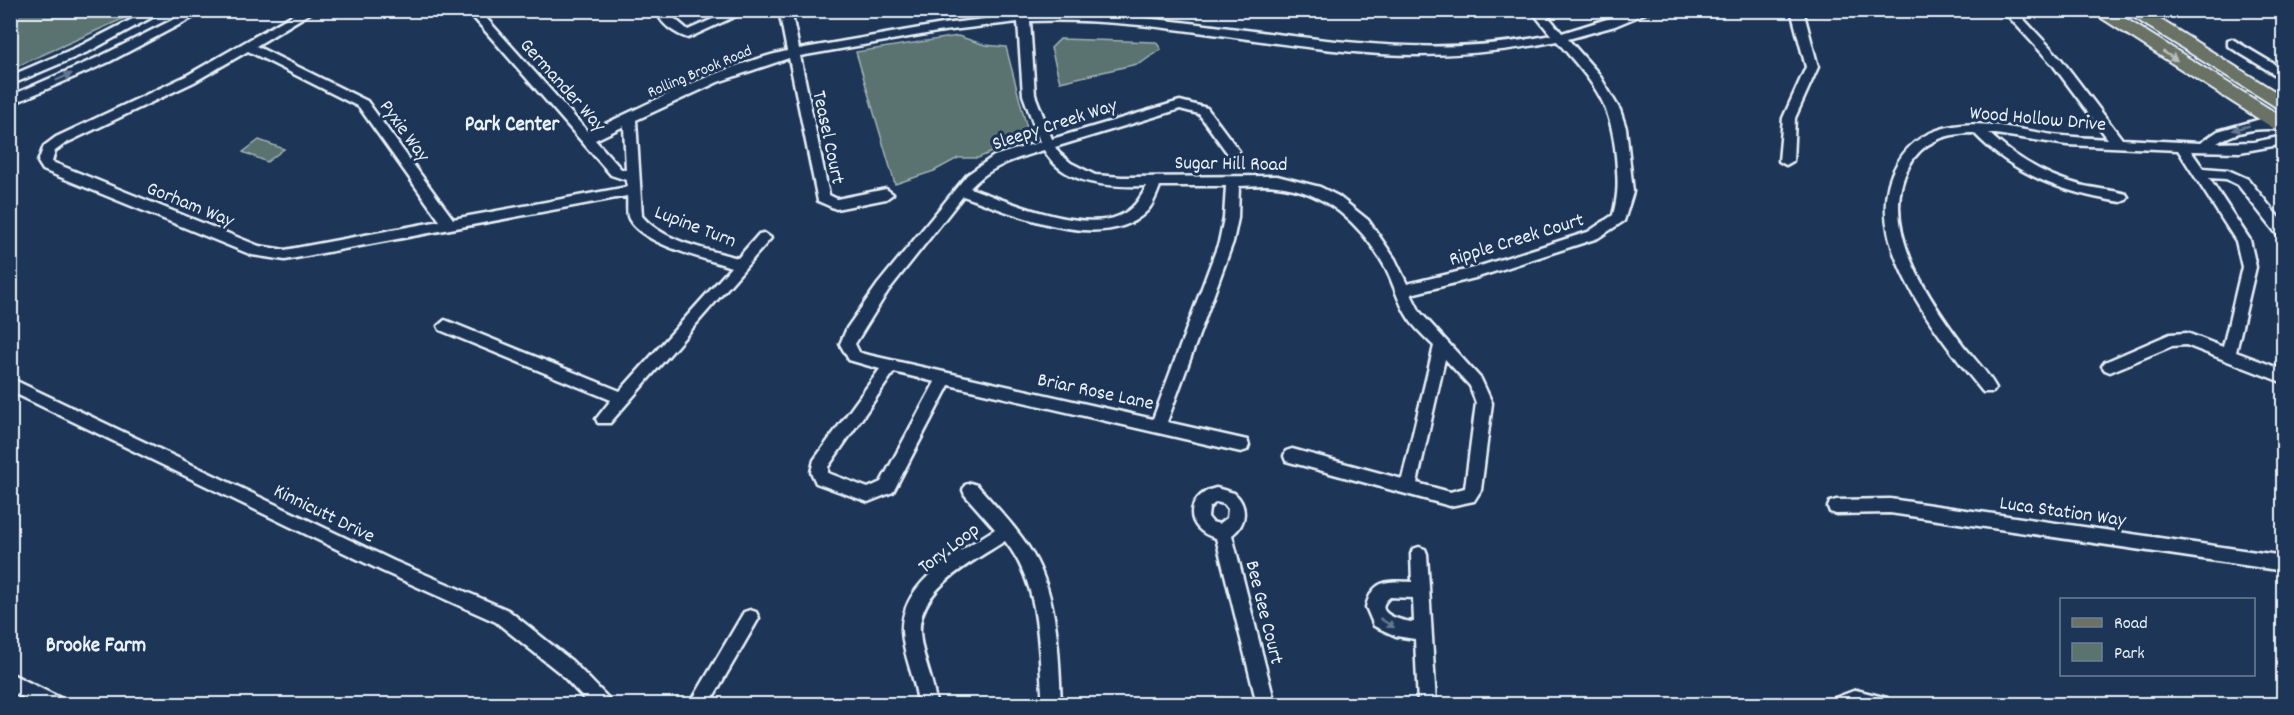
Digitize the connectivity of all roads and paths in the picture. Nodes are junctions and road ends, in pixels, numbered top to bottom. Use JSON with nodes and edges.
{"nodes":[{"id":1,"x":160,"y":10,"type":"edge"},
{"id":2,"x":202,"y":10,"type":"edge"},
{"id":3,"x":310,"y":10,"type":"edge"},
{"id":4,"x":472,"y":10,"type":"edge"},
{"id":5,"x":663,"y":10,"type":"edge"},
{"id":6,"x":744,"y":10,"type":"edge"},
{"id":7,"x":785,"y":10,"type":"edge"},
{"id":8,"x":1536,"y":10,"type":"edge"},
{"id":9,"x":1648,"y":10,"type":"edge"},
{"id":10,"x":1797,"y":10,"type":"edge"},
{"id":11,"x":1988,"y":10,"type":"edge"},
{"id":12,"x":2098,"y":10,"type":"edge"},
{"id":13,"x":2131,"y":10,"type":"edge"},
{"id":14,"x":2013,"y":13,"type":"edge"},
{"id":15,"x":1023,"y":14,"type":"edge"},
{"id":16,"x":1561,"y":38,"type":"junction"},
{"id":17,"x":2232,"y":43,"type":"dead end"},
{"id":18,"x":249,"y":47,"type":"junction"},
{"id":19,"x":794,"y":54,"type":"junction"},
{"id":20,"x":2283,"y":76,"type":"edge"},
{"id":21,"x":10,"y":81,"type":"edge"},
{"id":22,"x":10,"y":100,"type":"edge"},
{"id":23,"x":2283,"y":106,"type":"edge"},
{"id":24,"x":630,"y":118,"type":"junction"},
{"id":25,"x":1978,"y":129,"type":"junction"},
{"id":26,"x":2283,"y":130,"type":"edge"},
{"id":27,"x":587,"y":138,"type":"junction"},
{"id":28,"x":1047,"y":143,"type":"junction"},
{"id":29,"x":2118,"y":143,"type":"junction"},
{"id":30,"x":2181,"y":145,"type":"junction"},
{"id":31,"x":2204,"y":146,"type":"junction"},
{"id":32,"x":1233,"y":151,"type":"dead end"},
{"id":33,"x":1786,"y":161,"type":"dead end"},
{"id":34,"x":2198,"y":172,"type":"junction"},
{"id":35,"x":1233,"y":180,"type":"junction"},
{"id":36,"x":1156,"y":182,"type":"junction"},
{"id":37,"x":632,"y":184,"type":"junction"},
{"id":38,"x":961,"y":190,"type":"junction"},
{"id":39,"x":886,"y":194,"type":"dead end"},
{"id":40,"x":2121,"y":197,"type":"dead end"},
{"id":41,"x":449,"y":224,"type":"junction"},
{"id":42,"x":2283,"y":234,"type":"edge"},
{"id":43,"x":764,"y":238,"type":"dead end"},
{"id":44,"x":739,"y":264,"type":"junction"},
{"id":45,"x":1401,"y":291,"type":"junction"},
{"id":46,"x":863,"y":316,"type":"joint"},
{"id":47,"x":445,"y":326,"type":"dead end"},
{"id":48,"x":1441,"y":346,"type":"junction"},
{"id":49,"x":2228,"y":355,"type":"junction"},
{"id":50,"x":891,"y":365,"type":"junction"},
{"id":51,"x":2110,"y":366,"type":"dead end"},
{"id":52,"x":2283,"y":377,"type":"edge"},
{"id":53,"x":945,"y":378,"type":"junction"},
{"id":54,"x":10,"y":384,"type":"edge"},
{"id":55,"x":1988,"y":388,"type":"dead end"},
{"id":56,"x":622,"y":398,"type":"junction"},
{"id":57,"x":604,"y":419,"type":"dead end"},
{"id":58,"x":1158,"y":426,"type":"junction"},
{"id":59,"x":1242,"y":445,"type":"dead end"},
{"id":60,"x":1292,"y":456,"type":"dead end"},
{"id":61,"x":1408,"y":486,"type":"junction"},
{"id":62,"x":971,"y":490,"type":"dead end"},
{"id":63,"x":1836,"y":507,"type":"dead end"},
{"id":64,"x":1222,"y":530,"type":"dead end"},
{"id":65,"x":1006,"y":531,"type":"junction"},
{"id":66,"x":1419,"y":554,"type":"dead end"},
{"id":67,"x":2283,"y":564,"type":"edge"},
{"id":68,"x":1420,"y":590,"type":"junction"},
{"id":69,"x":750,"y":618,"type":"dead end"},
{"id":70,"x":1422,"y":631,"type":"junction"},
{"id":71,"x":10,"y":681,"type":"edge"},
{"id":72,"x":53,"y":705,"type":"edge"},
{"id":73,"x":601,"y":705,"type":"edge"},
{"id":74,"x":699,"y":705,"type":"edge"},
{"id":75,"x":927,"y":705,"type":"edge"},
{"id":76,"x":1052,"y":705,"type":"edge"},
{"id":77,"x":1266,"y":705,"type":"edge"},
{"id":78,"x":1427,"y":705,"type":"edge"},
{"id":79,"x":1842,"y":705,"type":"edge"},
{"id":80,"x":1880,"y":705,"type":"edge"}],
"edges":[{"from":1,"to":21,"type":"street"},
{"from":22,"to":2,"type":"street","one_way":true},
{"from":3,"to":18,"type":"street","name":"Gorham Way"},
{"from":4,"to":27,"type":"street","name":"Germander Way"},
{"from":5,"to":6,"type":"street"},
{"from":7,"to":19,"type":"street"},
{"from":8,"to":16,"type":"street","name":"Ripple Creek Court"},
{"from":9,"to":16,"type":"street","name":"Rolling Brook Road"},
{"from":10,"to":33,"type":"street"},
{"from":11,"to":14,"type":"street"},
{"from":12,"to":26,"type":"main road","one_way":true},
{"from":13,"to":23,"type":"main road"},
{"from":14,"to":29,"type":"street"},
{"from":15,"to":16,"type":"street","name":"Rolling Brook Road"},
{"from":15,"to":19,"type":"street","name":"Rolling Brook Road"},
{"from":15,"to":28,"type":"street"},
{"from":16,"to":45,"type":"street","name":"Ripple Creek Court"},
{"from":17,"to":20,"type":"street"},
{"from":18,"to":41,"type":"street","name":"Pyxie Way"},
{"from":18,"to":41,"type":"street","name":"Gorham Way"},
{"from":19,"to":24,"type":"street","name":"Rolling Brook Road"},
{"from":19,"to":39,"type":"street","name":"Teasel Court"},
{"from":24,"to":27,"type":"street","name":"Rolling Brook Road"},
{"from":24,"to":37,"type":"street","name":"Lupine Turn"},
{"from":25,"to":29,"type":"street","name":"Wood Hollow Drive"},
{"from":25,"to":40,"type":"street"},
{"from":25,"to":55,"type":"street","name":"Wood Hollow Drive"},
{"from":26,"to":31,"type":"street","name":"Wood Hollow Drive"},
{"from":26,"to":31,"type":"street","one_way":true},
{"from":27,"to":37,"type":"street","name":"Germander Way"},
{"from":28,"to":32,"type":"street","name":"Sleepy Creek Way"},
{"from":28,"to":36,"type":"street","name":"Sugar Hill Road"},
{"from":28,"to":38,"type":"street","name":"Sleepy Creek Way"},
{"from":29,"to":30,"type":"street","name":"Wood Hollow Drive"},
{"from":30,"to":31,"type":"street","name":"Wood Hollow Drive"},
{"from":30,"to":34,"type":"street"},
{"from":34,"to":42,"type":"street"},
{"from":34,"to":49,"type":"street"},
{"from":35,"to":36,"type":"street","name":"Sugar Hill Road"},
{"from":35,"to":45,"type":"street","name":"Sugar Hill Road"},
{"from":35,"to":58,"type":"street","name":"Briar Rose Lane"},
{"from":36,"to":38,"type":"street","name":"Sugar Hill Road"},
{"from":37,"to":41,"type":"street","name":"Gorham Way"},
{"from":37,"to":44,"type":"street","name":"Lupine Turn"},
{"from":38,"to":46,"type":"street","name":"Sleepy Creek Way"},
{"from":43,"to":44,"type":"street","name":"Lupine Turn"},
{"from":44,"to":56,"type":"street","name":"Lupine Turn"},
{"from":45,"to":48,"type":"street","name":"Sugar Hill Road"},
{"from":46,"to":50,"type":"street","name":"Briar Rose Lane"},
{"from":47,"to":56,"type":"street"},
{"from":48,"to":61,"type":"street"},
{"from":48,"to":61,"type":"street","name":"Sugar Hill Road"},
{"from":49,"to":51,"type":"street"},
{"from":49,"to":52,"type":"street"},
{"from":50,"to":53,"type":"street","name":"Briar Rose Lane"},
{"from":50,"to":53,"type":"street"},
{"from":53,"to":58,"type":"street","name":"Briar Rose Lane"},
{"from":54,"to":73,"type":"street","name":"Kinnicutt Drive"},
{"from":56,"to":57,"type":"street","name":"Lupine Turn"},
{"from":58,"to":59,"type":"street"},
{"from":60,"to":61,"type":"street","name":"Sugar Hill Road"},
{"from":62,"to":65,"type":"street","name":"Tory Loop"},
{"from":63,"to":67,"type":"street","name":"Luca Station Way"},
{"from":64,"to":77,"type":"street","name":"Bee Gee Court"},
{"from":65,"to":75,"type":"street","name":"Tory Loop"},
{"from":65,"to":76,"type":"street","name":"Tory Loop"},
{"from":66,"to":68,"type":"street"},
{"from":68,"to":70,"type":"street"},
{"from":68,"to":70,"type":"street","one_way":true},
{"from":69,"to":74,"type":"street"},
{"from":70,"to":78,"type":"street"},
{"from":71,"to":72,"type":"street"},
{"from":79,"to":80,"type":"street"}]}
